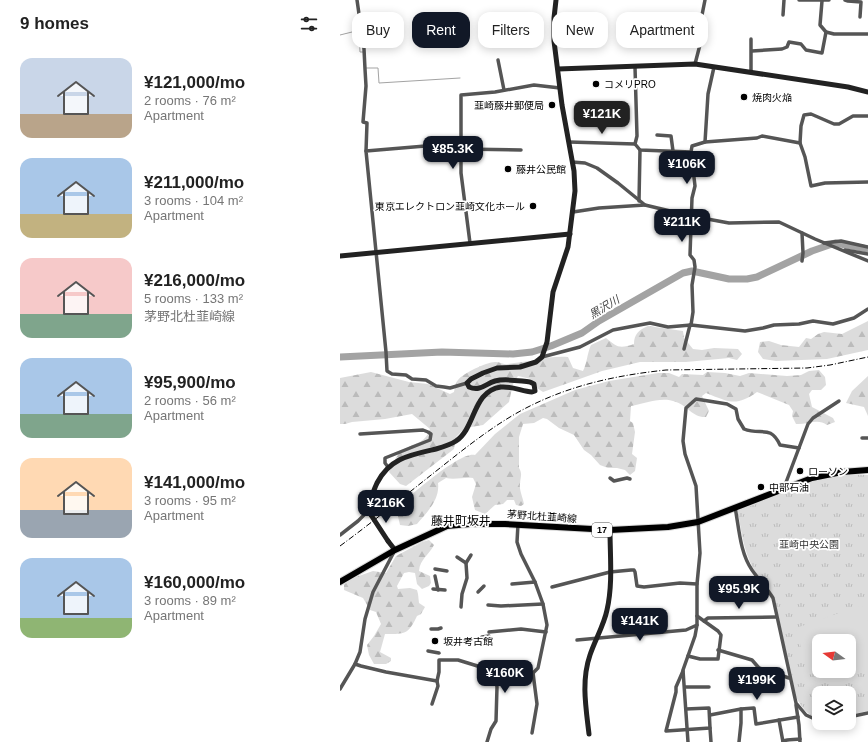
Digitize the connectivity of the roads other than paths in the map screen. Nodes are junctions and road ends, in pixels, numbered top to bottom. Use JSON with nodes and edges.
{"nodes":[{"id":1,"x":357,"y":0,"type":"edge"},
{"id":2,"x":556,"y":0,"type":"edge"},
{"id":3,"x":705,"y":0,"type":"edge"},
{"id":4,"x":784,"y":0,"type":"edge"},
{"id":5,"x":799,"y":0,"type":"edge"},
{"id":6,"x":829,"y":0,"type":"edge"},
{"id":7,"x":845,"y":0,"type":"edge"},
{"id":8,"x":822,"y":1,"type":"edge"},
{"id":9,"x":783,"y":15,"type":"dead end"},
{"id":10,"x":860,"y":17,"type":"dead end"},
{"id":11,"x":826,"y":32,"type":"junction"},
{"id":12,"x":868,"y":34,"type":"edge"},
{"id":13,"x":751,"y":39,"type":"dead end"},
{"id":14,"x":752,"y":51,"type":"junction"},
{"id":15,"x":498,"y":60,"type":"dead end"},
{"id":16,"x":695,"y":64,"type":"junction"},
{"id":17,"x":635,"y":67,"type":"junction"},
{"id":18,"x":714,"y":67,"type":"junction"},
{"id":19,"x":558,"y":69,"type":"junction"},
{"id":20,"x":751,"y":72,"type":"junction"},
{"id":21,"x":560,"y":88,"type":"junction"},
{"id":22,"x":504,"y":90,"type":"junction"},
{"id":23,"x":868,"y":92,"type":"edge"},
{"id":24,"x":868,"y":116,"type":"edge"},
{"id":25,"x":656,"y":135,"type":"dead end"},
{"id":26,"x":568,"y":142,"type":"junction"},
{"id":27,"x":705,"y":142,"type":"junction"},
{"id":28,"x":461,"y":143,"type":"junction"},
{"id":29,"x":800,"y":143,"type":"junction"},
{"id":30,"x":635,"y":144,"type":"junction"},
{"id":31,"x":461,"y":149,"type":"junction"},
{"id":32,"x":522,"y":150,"type":"dead end"},
{"id":33,"x":640,"y":150,"type":"junction"},
{"id":34,"x":366,"y":151,"type":"junction"},
{"id":35,"x":673,"y":151,"type":"junction"},
{"id":36,"x":692,"y":152,"type":"junction"},
{"id":37,"x":572,"y":162,"type":"junction"},
{"id":38,"x":868,"y":182,"type":"edge"},
{"id":39,"x":639,"y":201,"type":"junction"},
{"id":40,"x":645,"y":206,"type":"junction"},
{"id":41,"x":573,"y":212,"type":"junction"},
{"id":42,"x":691,"y":216,"type":"junction"},
{"id":43,"x":802,"y":233,"type":"junction"},
{"id":44,"x":570,"y":234,"type":"junction"},
{"id":45,"x":470,"y":243,"type":"junction"},
{"id":46,"x":824,"y":243,"type":"junction"},
{"id":47,"x":868,"y":247,"type":"edge"},
{"id":48,"x":842,"y":250,"type":"junction"},
{"id":49,"x":377,"y":252,"type":"junction"},
{"id":50,"x":868,"y":254,"type":"edge"},
{"id":51,"x":340,"y":256,"type":"edge"},
{"id":52,"x":803,"y":259,"type":"dead end"},
{"id":53,"x":868,"y":261,"type":"edge"},
{"id":54,"x":868,"y":309,"type":"edge"},
{"id":55,"x":691,"y":325,"type":"junction"},
{"id":56,"x":684,"y":349,"type":"dead end"},
{"id":57,"x":543,"y":354,"type":"junction"},
{"id":58,"x":467,"y":383,"type":"junction"},
{"id":59,"x":839,"y":401,"type":"dead end"},
{"id":60,"x":360,"y":434,"type":"dead end"},
{"id":61,"x":862,"y":438,"type":"dead end"},
{"id":62,"x":868,"y":438,"type":"edge"},
{"id":63,"x":799,"y":448,"type":"junction"},
{"id":64,"x":388,"y":467,"type":"junction"},
{"id":65,"x":868,"y":470,"type":"edge"},
{"id":66,"x":610,"y":478,"type":"dead end"},
{"id":67,"x":630,"y":479,"type":"dead end"},
{"id":68,"x":786,"y":488,"type":"junction"},
{"id":69,"x":735,"y":507,"type":"junction"},
{"id":70,"x":370,"y":509,"type":"junction"},
{"id":71,"x":698,"y":522,"type":"junction"},
{"id":72,"x":518,"y":524,"type":"junction"},
{"id":73,"x":610,"y":530,"type":"junction"},
{"id":74,"x":340,"y":535,"type":"edge"},
{"id":75,"x":395,"y":550,"type":"junction"},
{"id":76,"x":471,"y":555,"type":"dead end"},
{"id":77,"x":457,"y":557,"type":"dead end"},
{"id":78,"x":466,"y":564,"type":"junction"},
{"id":79,"x":435,"y":569,"type":"dead end"},
{"id":80,"x":447,"y":571,"type":"dead end"},
{"id":81,"x":610,"y":572,"type":"junction"},
{"id":82,"x":435,"y":576,"type":"dead end"},
{"id":83,"x":340,"y":582,"type":"edge"},
{"id":84,"x":535,"y":582,"type":"junction"},
{"id":85,"x":512,"y":584,"type":"dead end"},
{"id":86,"x":697,"y":584,"type":"junction"},
{"id":87,"x":484,"y":586,"type":"dead end"},
{"id":88,"x":552,"y":587,"type":"dead end"},
{"id":89,"x":433,"y":589,"type":"dead end"},
{"id":90,"x":438,"y":590,"type":"junction"},
{"id":91,"x":445,"y":590,"type":"dead end"},
{"id":92,"x":478,"y":592,"type":"dead end"},
{"id":93,"x":543,"y":604,"type":"junction"},
{"id":94,"x":488,"y":605,"type":"dead end"},
{"id":95,"x":461,"y":607,"type":"dead end"},
{"id":96,"x":697,"y":616,"type":"junction"},
{"id":97,"x":776,"y":617,"type":"junction"},
{"id":98,"x":704,"y":621,"type":"junction"},
{"id":99,"x":697,"y":625,"type":"junction"},
{"id":100,"x":441,"y":628,"type":"dead end"},
{"id":101,"x":431,"y":629,"type":"dead end"},
{"id":102,"x":546,"y":632,"type":"junction"},
{"id":103,"x":596,"y":638,"type":"junction"},
{"id":104,"x":477,"y":640,"type":"dead end"},
{"id":105,"x":577,"y":640,"type":"dead end"},
{"id":106,"x":718,"y":650,"type":"junction"},
{"id":107,"x":428,"y":651,"type":"dead end"},
{"id":108,"x":439,"y":653,"type":"dead end"},
{"id":109,"x":688,"y":656,"type":"junction"},
{"id":110,"x":355,"y":664,"type":"junction"},
{"id":111,"x":494,"y":669,"type":"junction"},
{"id":112,"x":683,"y":670,"type":"junction"},
{"id":113,"x":533,"y":673,"type":"junction"},
{"id":114,"x":789,"y":678,"type":"junction"},
{"id":115,"x":438,"y":681,"type":"junction"},
{"id":116,"x":708,"y":687,"type":"dead end"},
{"id":117,"x":685,"y":688,"type":"junction"},
{"id":118,"x":340,"y":689,"type":"edge"},
{"id":119,"x":796,"y":703,"type":"junction"},
{"id":120,"x":432,"y":704,"type":"dead end"},
{"id":121,"x":686,"y":709,"type":"junction"},
{"id":122,"x":741,"y":709,"type":"junction"},
{"id":123,"x":868,"y":713,"type":"edge"},
{"id":124,"x":710,"y":715,"type":"junction"},
{"id":125,"x":856,"y":716,"type":"edge"},
{"id":126,"x":798,"y":717,"type":"junction"},
{"id":127,"x":812,"y":718,"type":"edge"},
{"id":128,"x":779,"y":720,"type":"junction"},
{"id":129,"x":710,"y":728,"type":"junction"},
{"id":130,"x":687,"y":730,"type":"junction"},
{"id":131,"x":532,"y":733,"type":"dead end"},
{"id":132,"x":589,"y":734,"type":"dead end"},
{"id":133,"x":800,"y":740,"type":"edge"},
{"id":134,"x":783,"y":741,"type":"edge"},
{"id":135,"x":487,"y":742,"type":"edge"},
{"id":136,"x":688,"y":742,"type":"edge"},
{"id":137,"x":711,"y":742,"type":"edge"},
{"id":138,"x":739,"y":742,"type":"edge"}],
"edges":[{"from":1,"to":34,"type":"street"},
{"from":2,"to":19,"type":"street"},
{"from":3,"to":16,"type":"street"},
{"from":4,"to":9,"type":"street"},
{"from":5,"to":8,"type":"street"},
{"from":6,"to":8,"type":"street"},
{"from":7,"to":10,"type":"street"},
{"from":8,"to":11,"type":"street"},
{"from":11,"to":12,"type":"street"},
{"from":11,"to":14,"type":"street"},
{"from":13,"to":14,"type":"street"},
{"from":14,"to":20,"type":"street"},
{"from":15,"to":22,"type":"street"},
{"from":16,"to":17,"type":"street"},
{"from":16,"to":18,"type":"street"},
{"from":17,"to":19,"type":"street"},
{"from":17,"to":30,"type":"street"},
{"from":18,"to":20,"type":"street"},
{"from":18,"to":27,"type":"street"},
{"from":19,"to":21,"type":"street"},
{"from":20,"to":23,"type":"street"},
{"from":21,"to":22,"type":"street"},
{"from":21,"to":26,"type":"street"},
{"from":22,"to":28,"type":"street"},
{"from":24,"to":29,"type":"street"},
{"from":25,"to":35,"type":"street"},
{"from":26,"to":30,"type":"street"},
{"from":26,"to":37,"type":"street"},
{"from":27,"to":29,"type":"street"},
{"from":27,"to":36,"type":"street"},
{"from":28,"to":31,"type":"street"},
{"from":28,"to":34,"type":"street"},
{"from":29,"to":38,"type":"street"},
{"from":30,"to":33,"type":"street"},
{"from":31,"to":32,"type":"street"},
{"from":31,"to":45,"type":"street"},
{"from":33,"to":35,"type":"street"},
{"from":33,"to":39,"type":"street"},
{"from":34,"to":49,"type":"street"},
{"from":35,"to":36,"type":"street"},
{"from":36,"to":42,"type":"street"},
{"from":37,"to":39,"type":"street"},
{"from":37,"to":41,"type":"street"},
{"from":39,"to":40,"type":"street"},
{"from":40,"to":41,"type":"street"},
{"from":40,"to":42,"type":"street"},
{"from":41,"to":44,"type":"street"},
{"from":42,"to":43,"type":"street"},
{"from":42,"to":55,"type":"street"},
{"from":43,"to":46,"type":"street"},
{"from":43,"to":52,"type":"street"},
{"from":44,"to":45,"type":"street"},
{"from":44,"to":57,"type":"street"},
{"from":45,"to":49,"type":"street"},
{"from":46,"to":47,"type":"street"},
{"from":46,"to":48,"type":"street"},
{"from":48,"to":50,"type":"street"},
{"from":48,"to":53,"type":"street"},
{"from":49,"to":51,"type":"street"},
{"from":49,"to":58,"type":"street"},
{"from":54,"to":55,"type":"street"},
{"from":55,"to":56,"type":"street"},
{"from":55,"to":57,"type":"street"},
{"from":57,"to":58,"type":"street"},
{"from":58,"to":64,"type":"street"},
{"from":59,"to":63,"type":"street"},
{"from":60,"to":64,"type":"street"},
{"from":61,"to":62,"type":"street"},
{"from":63,"to":68,"type":"street"},
{"from":63,"to":71,"type":"street"},
{"from":64,"to":70,"type":"street"},
{"from":65,"to":68,"type":"main road","name":"茅野北杜韮崎線","number":"17"},
{"from":66,"to":67,"type":"street"},
{"from":68,"to":69,"type":"main road","name":"茅野北杜韮崎線","number":"17"},
{"from":69,"to":71,"type":"main road","name":"茅野北杜韮崎線","number":"17"},
{"from":69,"to":97,"type":"street"},
{"from":70,"to":74,"type":"street"},
{"from":70,"to":75,"type":"street","bridge":true},
{"from":71,"to":73,"type":"main road","name":"茅野北杜韮崎線","number":"17"},
{"from":71,"to":86,"type":"street"},
{"from":72,"to":73,"type":"main road","name":"茅野北杜韮崎線","number":"17"},
{"from":72,"to":75,"type":"main road","name":"茅野北杜韮崎線","number":"17"},
{"from":72,"to":84,"type":"street"},
{"from":73,"to":81,"type":"street"},
{"from":75,"to":83,"type":"main road","name":"茅野北杜韮崎線","number":"17"},
{"from":75,"to":110,"type":"street"},
{"from":76,"to":78,"type":"street"},
{"from":77,"to":78,"type":"street"},
{"from":78,"to":95,"type":"street"},
{"from":79,"to":80,"type":"street"},
{"from":81,"to":86,"type":"street"},
{"from":81,"to":88,"type":"street"},
{"from":81,"to":103,"type":"street"},
{"from":82,"to":90,"type":"street"},
{"from":84,"to":85,"type":"street"},
{"from":84,"to":93,"type":"street"},
{"from":86,"to":96,"type":"street"},
{"from":87,"to":92,"type":"street"},
{"from":89,"to":90,"type":"street"},
{"from":90,"to":91,"type":"street"},
{"from":93,"to":94,"type":"street"},
{"from":93,"to":102,"type":"street"},
{"from":96,"to":98,"type":"street"},
{"from":96,"to":99,"type":"street"},
{"from":97,"to":98,"type":"street"},
{"from":97,"to":114,"type":"street"},
{"from":98,"to":106,"type":"street"},
{"from":99,"to":103,"type":"street"},
{"from":99,"to":109,"type":"street"},
{"from":100,"to":101,"type":"street"},
{"from":102,"to":104,"type":"street"},
{"from":102,"to":113,"type":"street"},
{"from":103,"to":105,"type":"street"},
{"from":103,"to":132,"type":"street"},
{"from":106,"to":109,"type":"street"},
{"from":106,"to":114,"type":"street"},
{"from":107,"to":108,"type":"street"},
{"from":109,"to":112,"type":"street"},
{"from":110,"to":115,"type":"street"},
{"from":110,"to":118,"type":"street"},
{"from":111,"to":113,"type":"street"},
{"from":111,"to":115,"type":"street"},
{"from":111,"to":135,"type":"street"},
{"from":112,"to":117,"type":"street"},
{"from":112,"to":130,"type":"street"},
{"from":113,"to":131,"type":"street"},
{"from":114,"to":119,"type":"street"},
{"from":115,"to":120,"type":"street"},
{"from":116,"to":117,"type":"street"},
{"from":117,"to":121,"type":"street"},
{"from":119,"to":126,"type":"street"},
{"from":119,"to":127,"type":"street"},
{"from":121,"to":124,"type":"street"},
{"from":121,"to":130,"type":"street"},
{"from":122,"to":124,"type":"street"},
{"from":122,"to":128,"type":"street"},
{"from":122,"to":138,"type":"street"},
{"from":123,"to":125,"type":"street"},
{"from":124,"to":129,"type":"street"},
{"from":126,"to":128,"type":"street"},
{"from":126,"to":133,"type":"street"},
{"from":128,"to":134,"type":"street"},
{"from":129,"to":130,"type":"street"},
{"from":129,"to":137,"type":"street"},
{"from":130,"to":136,"type":"street"},
{"from":133,"to":134,"type":"street"}]}
